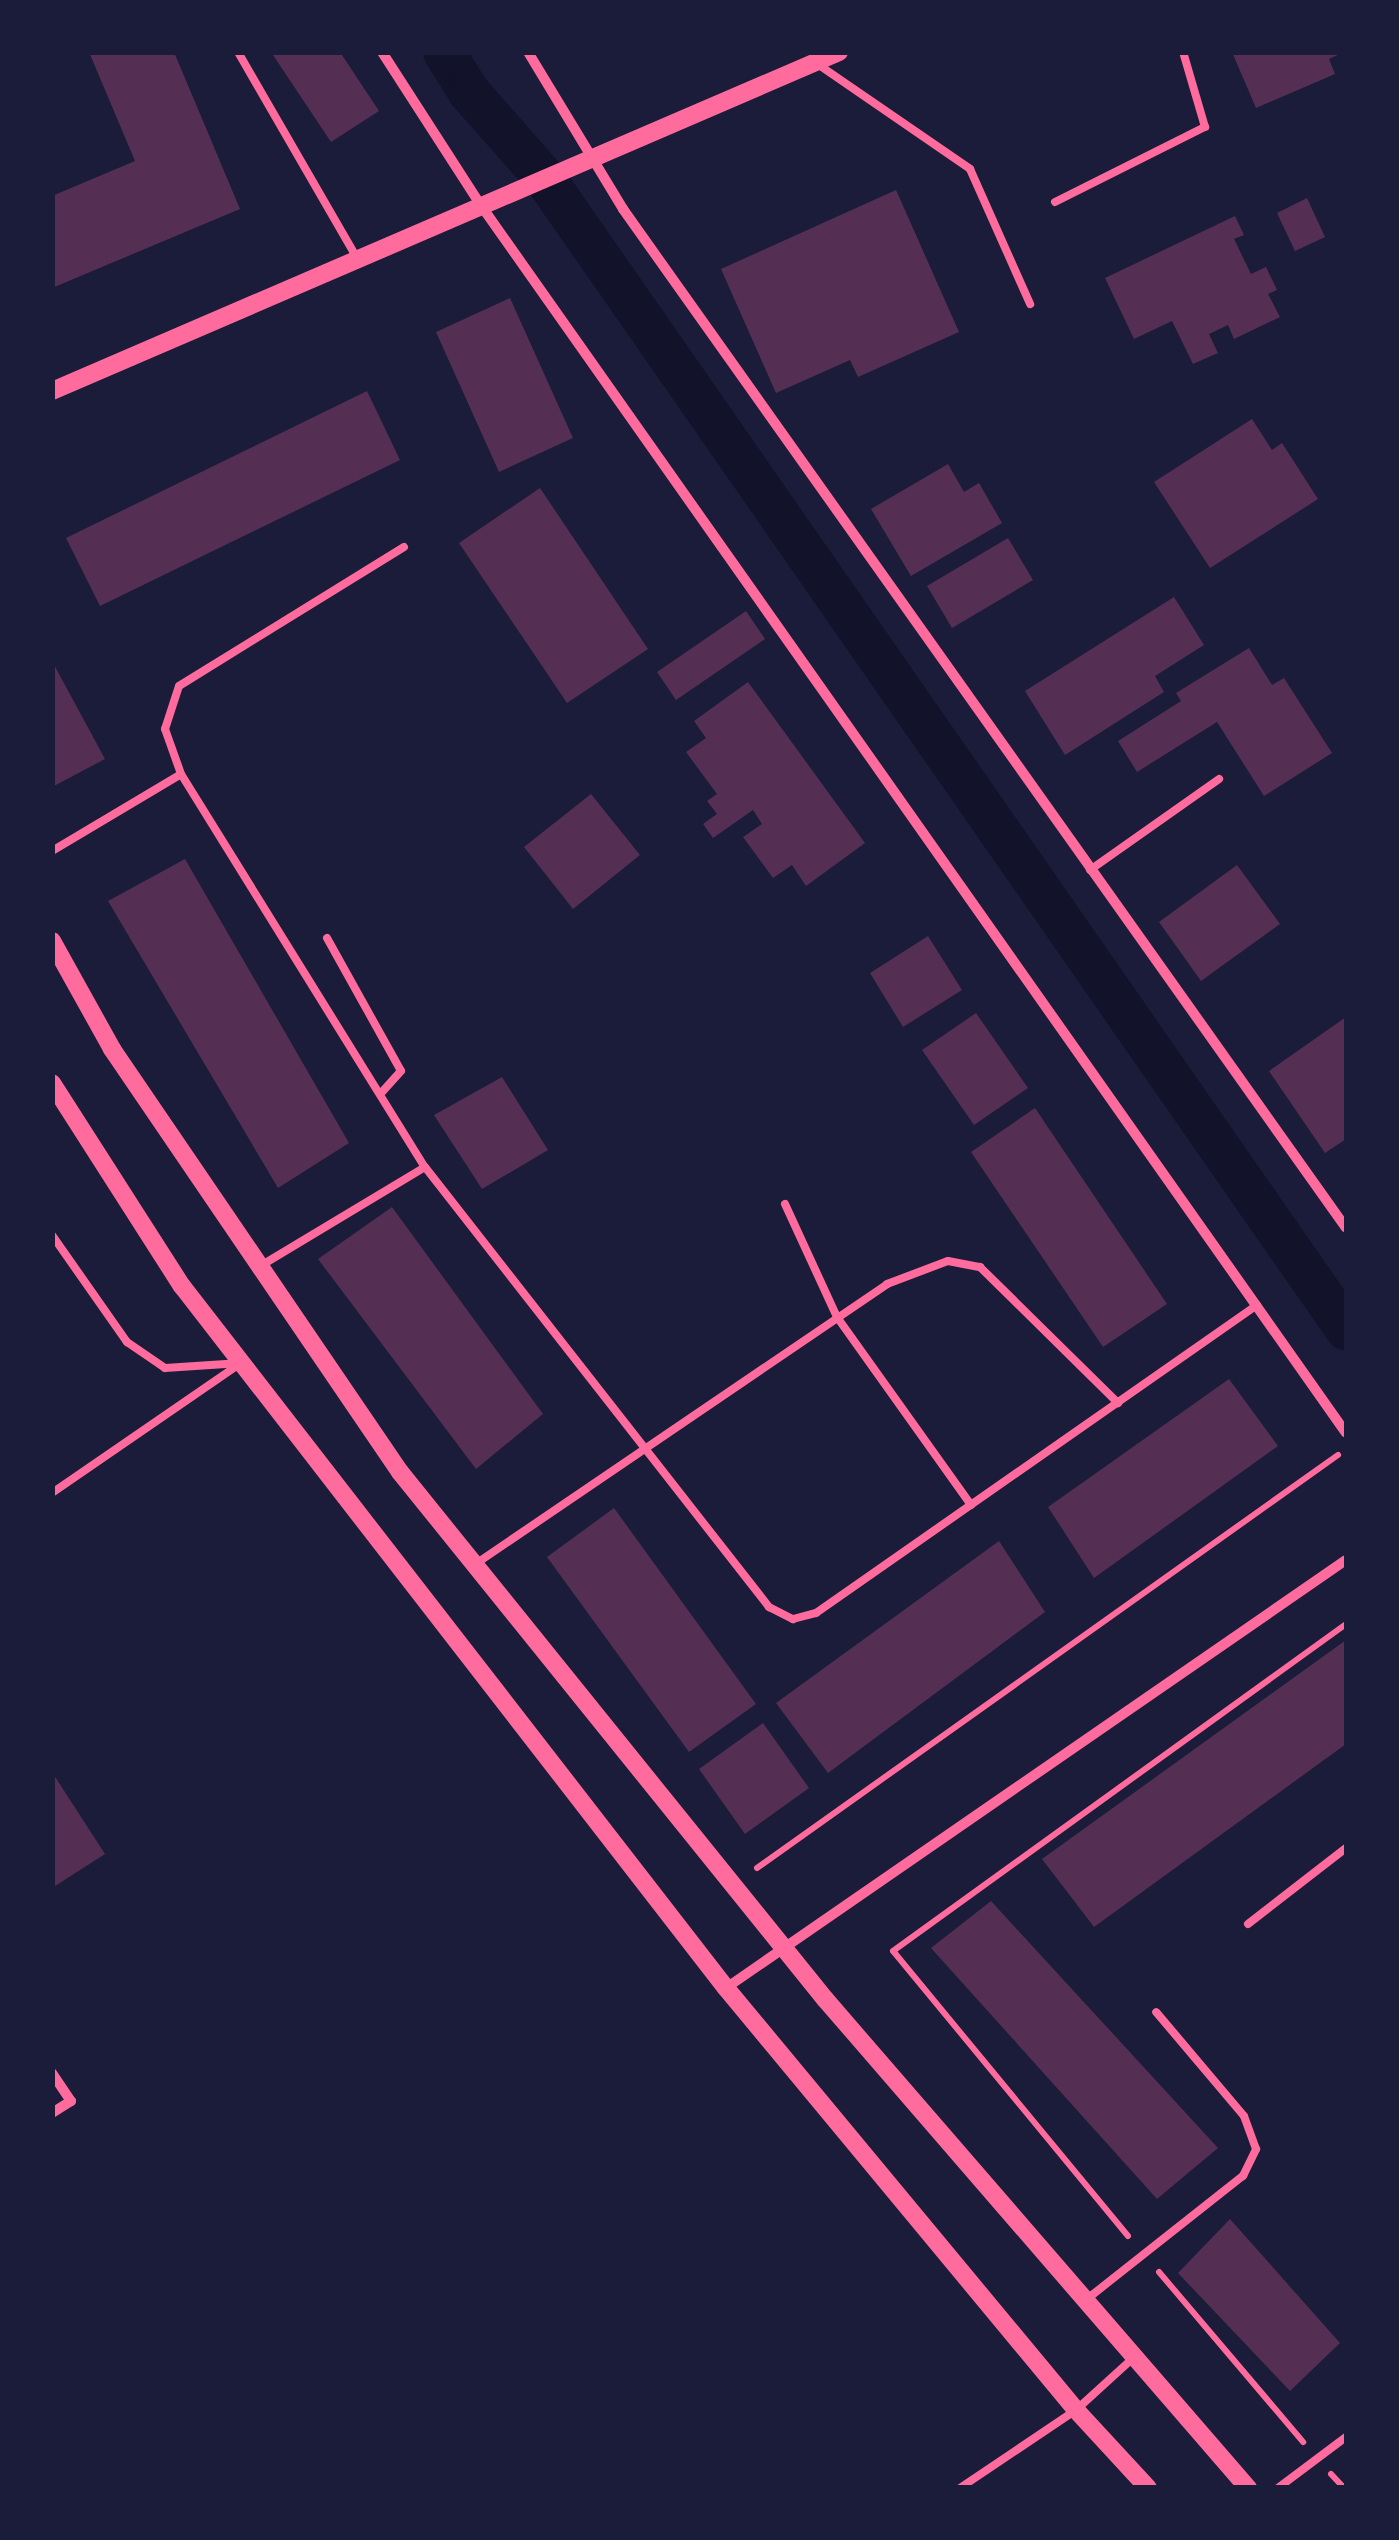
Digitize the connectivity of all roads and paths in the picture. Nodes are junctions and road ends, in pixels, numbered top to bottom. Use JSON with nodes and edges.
{"nodes":[{"id":1,"x":238,"y":52,"type":"edge"},
{"id":2,"x":382,"y":52,"type":"edge"},
{"id":3,"x":528,"y":52,"type":"edge"},
{"id":4,"x":840,"y":52,"type":"edge"},
{"id":5,"x":1183,"y":52,"type":"edge"},
{"id":6,"x":816,"y":63,"type":"junction"},
{"id":7,"x":594,"y":159,"type":"junction"},
{"id":8,"x":1055,"y":202,"type":"dead end"},
{"id":9,"x":480,"y":204,"type":"junction"},
{"id":10,"x":357,"y":258,"type":"junction"},
{"id":11,"x":1030,"y":304,"type":"dead end"},
{"id":12,"x":52,"y":390,"type":"edge"},
{"id":13,"x":404,"y":547,"type":"dead end"},
{"id":14,"x":181,"y":774,"type":"junction"},
{"id":15,"x":1219,"y":779,"type":"dead end"},
{"id":16,"x":52,"y":851,"type":"edge"},
{"id":17,"x":1090,"y":870,"type":"junction"},
{"id":18,"x":327,"y":938,"type":"dead end"},
{"id":19,"x":52,"y":941,"type":"edge"},
{"id":20,"x":52,"y":1083,"type":"edge"},
{"id":21,"x":380,"y":1094,"type":"junction"},
{"id":22,"x":426,"y":1167,"type":"junction"},
{"id":23,"x":785,"y":1204,"type":"dead end"},
{"id":24,"x":1346,"y":1228,"type":"edge"},
{"id":25,"x":52,"y":1235,"type":"edge"},
{"id":26,"x":260,"y":1267,"type":"junction"},
{"id":27,"x":1256,"y":1306,"type":"junction"},
{"id":28,"x":837,"y":1317,"type":"junction"},
{"id":29,"x":241,"y":1363,"type":"junction"},
{"id":30,"x":1118,"y":1403,"type":"junction"},
{"id":31,"x":1346,"y":1433,"type":"edge"},
{"id":32,"x":644,"y":1447,"type":"junction"},
{"id":33,"x":1346,"y":1448,"type":"edge"},
{"id":34,"x":52,"y":1493,"type":"edge"},
{"id":35,"x":971,"y":1506,"type":"junction"},
{"id":36,"x":1346,"y":1560,"type":"edge"},
{"id":37,"x":474,"y":1565,"type":"junction"},
{"id":38,"x":1346,"y":1624,"type":"edge"},
{"id":39,"x":1346,"y":1848,"type":"edge"},
{"id":40,"x":732,"y":1886,"type":"junction"},
{"id":41,"x":1248,"y":1924,"type":"dead end"},
{"id":42,"x":782,"y":1948,"type":"junction"},
{"id":43,"x":726,"y":1988,"type":"junction"},
{"id":44,"x":1156,"y":2012,"type":"dead end"},
{"id":45,"x":52,"y":2074,"type":"edge"},
{"id":46,"x":52,"y":2113,"type":"edge"},
{"id":47,"x":1144,"y":2255,"type":"junction"},
{"id":48,"x":1084,"y":2302,"type":"junction"},
{"id":49,"x":1132,"y":2359,"type":"junction"},
{"id":50,"x":1076,"y":2410,"type":"junction"},
{"id":51,"x":1346,"y":2437,"type":"edge"},
{"id":52,"x":1317,"y":2459,"type":"junction"},
{"id":53,"x":960,"y":2488,"type":"edge"},
{"id":54,"x":1148,"y":2488,"type":"edge"},
{"id":55,"x":1248,"y":2488,"type":"edge"},
{"id":56,"x":1278,"y":2488,"type":"edge"},
{"id":57,"x":1344,"y":2488,"type":"edge"}],
"edges":[{"from":1,"to":10,"type":"lane"},
{"from":2,"to":9,"type":"street"},
{"from":3,"to":7,"type":"street"},
{"from":4,"to":6,"type":"street"},
{"from":5,"to":8,"type":"lane"},
{"from":6,"to":7,"type":"street"},
{"from":6,"to":11,"type":"lane"},
{"from":7,"to":9,"type":"street"},
{"from":7,"to":17,"type":"street"},
{"from":9,"to":10,"type":"street"},
{"from":9,"to":27,"type":"street"},
{"from":10,"to":12,"type":"street"},
{"from":13,"to":14,"type":"lane"},
{"from":14,"to":16,"type":"lane"},
{"from":14,"to":21,"type":"lane"},
{"from":15,"to":17,"type":"lane"},
{"from":17,"to":24,"type":"street"},
{"from":18,"to":21,"type":"lane"},
{"from":19,"to":26,"type":"street"},
{"from":20,"to":29,"type":"street"},
{"from":21,"to":22,"type":"lane"},
{"from":22,"to":26,"type":"lane"},
{"from":22,"to":32,"type":"lane"},
{"from":23,"to":28,"type":"lane"},
{"from":25,"to":29,"type":"lane"},
{"from":26,"to":37,"type":"street"},
{"from":27,"to":30,"type":"lane"},
{"from":27,"to":31,"type":"street"},
{"from":28,"to":30,"type":"lane"},
{"from":28,"to":32,"type":"lane"},
{"from":28,"to":35,"type":"lane"},
{"from":29,"to":34,"type":"lane"},
{"from":29,"to":43,"type":"street"},
{"from":30,"to":35,"type":"lane"},
{"from":32,"to":35,"type":"lane"},
{"from":32,"to":37,"type":"lane"},
{"from":33,"to":40,"type":"path"},
{"from":36,"to":42,"type":"street"},
{"from":37,"to":40,"type":"street"},
{"from":38,"to":47,"type":"path"},
{"from":39,"to":41,"type":"lane"},
{"from":40,"to":42,"type":"street"},
{"from":42,"to":43,"type":"street"},
{"from":42,"to":48,"type":"street"},
{"from":43,"to":50,"type":"street"},
{"from":44,"to":47,"type":"lane"},
{"from":45,"to":46,"type":"street"},
{"from":47,"to":48,"type":"lane"},
{"from":47,"to":52,"type":"path"},
{"from":48,"to":49,"type":"street"},
{"from":49,"to":50,"type":"lane"},
{"from":49,"to":55,"type":"street"},
{"from":50,"to":53,"type":"lane"},
{"from":50,"to":54,"type":"street"},
{"from":51,"to":52,"type":"lane"},
{"from":52,"to":56,"type":"lane"},
{"from":52,"to":57,"type":"path"}]}
